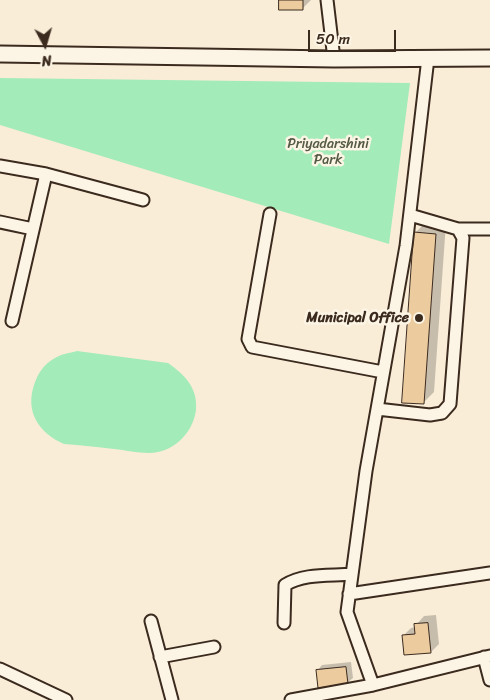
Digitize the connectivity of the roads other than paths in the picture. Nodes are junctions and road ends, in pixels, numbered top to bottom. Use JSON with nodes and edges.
{"nodes":[{"id":1,"x":327,"y":0,"type":"edge"},
{"id":2,"x":0,"y":54,"type":"edge"},
{"id":3,"x":428,"y":58,"type":"junction"},
{"id":4,"x":490,"y":58,"type":"edge"},
{"id":5,"x":334,"y":59,"type":"junction"},
{"id":6,"x":0,"y":166,"type":"edge"},
{"id":7,"x":46,"y":174,"type":"junction"},
{"id":8,"x":143,"y":200,"type":"dead end"},
{"id":9,"x":270,"y":214,"type":"dead end"},
{"id":10,"x":410,"y":215,"type":"junction"},
{"id":11,"x":0,"y":222,"type":"edge"},
{"id":12,"x":33,"y":229,"type":"junction"},
{"id":13,"x":458,"y":229,"type":"junction"},
{"id":14,"x":490,"y":229,"type":"edge"},
{"id":15,"x":12,"y":321,"type":"dead end"},
{"id":16,"x":384,"y":372,"type":"junction"},
{"id":17,"x":377,"y":408,"type":"junction"},
{"id":18,"x":490,"y":573,"type":"edge"},
{"id":19,"x":352,"y":574,"type":"junction"},
{"id":20,"x":349,"y":594,"type":"junction"},
{"id":21,"x":151,"y":621,"type":"dead end"},
{"id":22,"x":284,"y":623,"type":"dead end"},
{"id":23,"x":214,"y":647,"type":"dead end"},
{"id":24,"x":487,"y":656,"type":"edge"},
{"id":25,"x":160,"y":657,"type":"junction"},
{"id":26,"x":0,"y":669,"type":"edge"},
{"id":27,"x":490,"y":680,"type":"edge"},
{"id":28,"x":372,"y":685,"type":"junction"},
{"id":29,"x":342,"y":695,"type":"edge"},
{"id":30,"x":66,"y":700,"type":"edge"},
{"id":31,"x":172,"y":700,"type":"edge"},
{"id":32,"x":291,"y":700,"type":"edge"}],
"edges":[{"from":1,"to":5,"type":"street"},
{"from":2,"to":5,"type":"main road"},
{"from":3,"to":4,"type":"main road"},
{"from":3,"to":5,"type":"main road"},
{"from":3,"to":10,"type":"street"},
{"from":6,"to":7,"type":"street"},
{"from":7,"to":8,"type":"street"},
{"from":7,"to":12,"type":"street"},
{"from":9,"to":16,"type":"street"},
{"from":10,"to":13,"type":"street"},
{"from":10,"to":16,"type":"street"},
{"from":11,"to":12,"type":"street"},
{"from":12,"to":15,"type":"street"},
{"from":13,"to":14,"type":"street"},
{"from":13,"to":17,"type":"street"},
{"from":16,"to":17,"type":"street"},
{"from":17,"to":19,"type":"street"},
{"from":18,"to":20,"type":"street"},
{"from":19,"to":20,"type":"street"},
{"from":19,"to":22,"type":"street"},
{"from":20,"to":28,"type":"street"},
{"from":21,"to":25,"type":"street"},
{"from":23,"to":25,"type":"street"},
{"from":24,"to":27,"type":"street"},
{"from":24,"to":28,"type":"street"},
{"from":25,"to":31,"type":"street"},
{"from":26,"to":30,"type":"street"},
{"from":28,"to":29,"type":"street"},
{"from":29,"to":32,"type":"street"}]}
